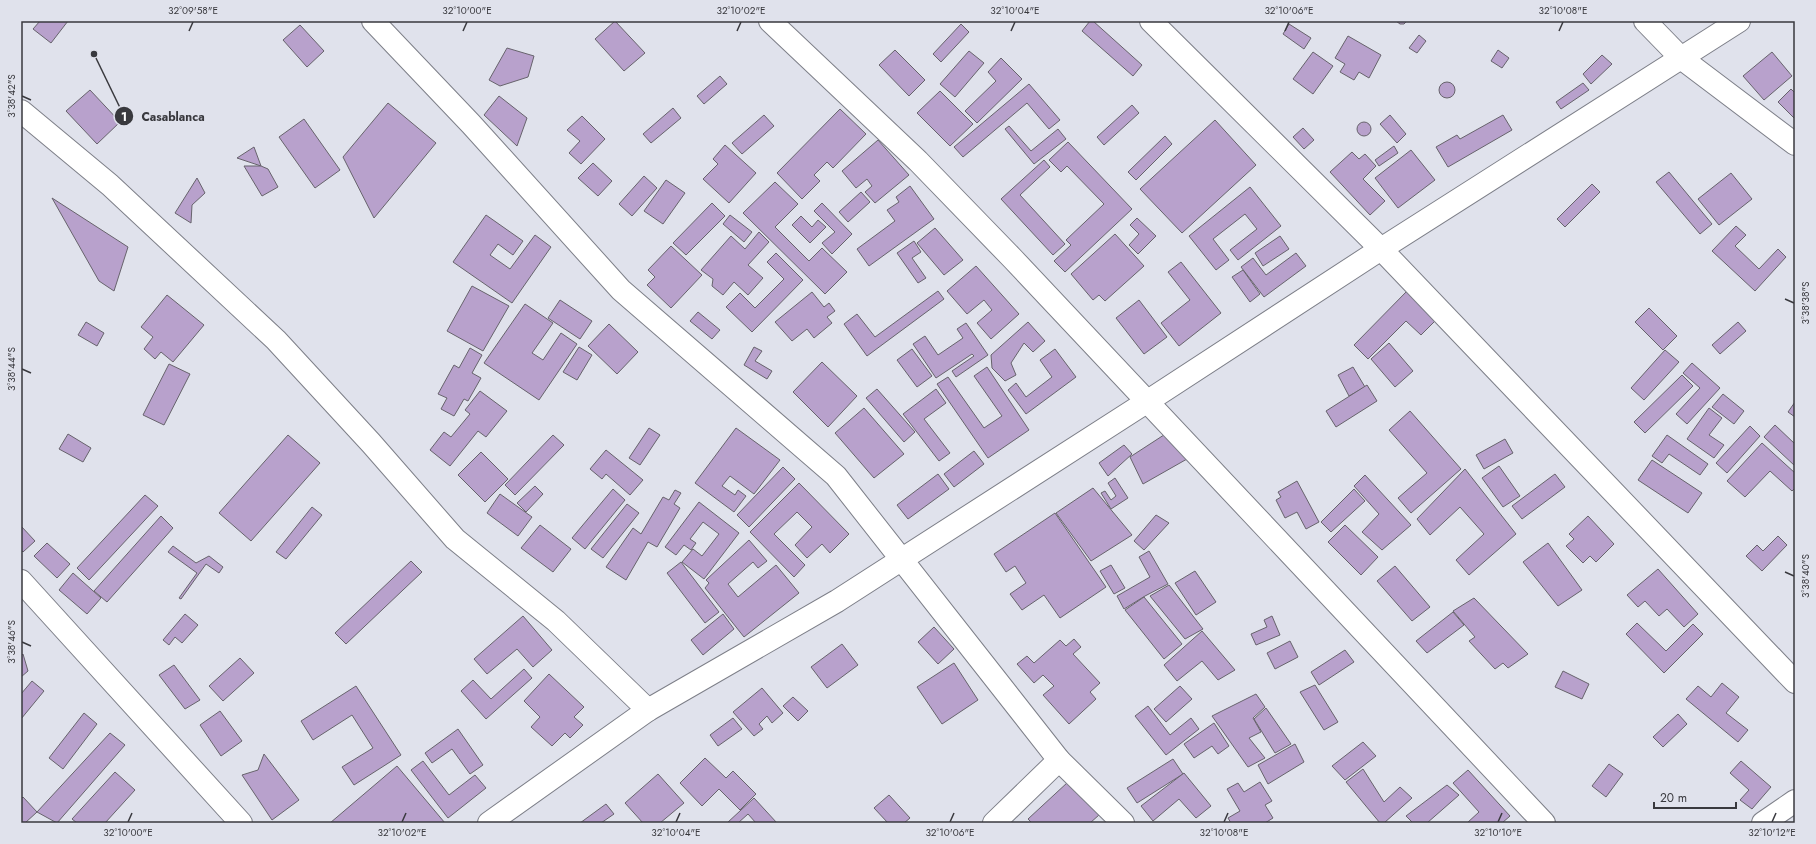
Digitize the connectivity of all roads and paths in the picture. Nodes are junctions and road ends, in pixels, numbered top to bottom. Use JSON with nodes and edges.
{"nodes":[{"id":1,"x":373,"y":21,"type":"edge"},
{"id":2,"x":770,"y":21,"type":"edge"},
{"id":3,"x":1151,"y":21,"type":"edge"},
{"id":4,"x":1645,"y":21,"type":"edge"},
{"id":5,"x":1739,"y":21,"type":"edge"},
{"id":6,"x":1681,"y":58,"type":"junction"},
{"id":7,"x":21,"y":111,"type":"edge"},
{"id":8,"x":1795,"y":144,"type":"edge"},
{"id":9,"x":1381,"y":249,"type":"junction"},
{"id":10,"x":1148,"y":401,"type":"junction"},
{"id":11,"x":902,"y":560,"type":"junction"},
{"id":12,"x":21,"y":581,"type":"edge"},
{"id":13,"x":1795,"y":682,"type":"edge"},
{"id":14,"x":648,"y":710,"type":"junction"},
{"id":15,"x":1058,"y":760,"type":"junction"},
{"id":16,"x":1795,"y":801,"type":"edge"},
{"id":17,"x":241,"y":823,"type":"edge"},
{"id":18,"x":489,"y":823,"type":"edge"},
{"id":19,"x":994,"y":823,"type":"edge"},
{"id":20,"x":1123,"y":823,"type":"edge"},
{"id":21,"x":1544,"y":823,"type":"edge"},
{"id":22,"x":1763,"y":823,"type":"edge"}],
"edges":[{"from":1,"to":11,"type":"street"},
{"from":2,"to":10,"type":"street"},
{"from":3,"to":9,"type":"street"},
{"from":4,"to":6,"type":"street"},
{"from":5,"to":6,"type":"street"},
{"from":6,"to":8,"type":"street"},
{"from":6,"to":9,"type":"street"},
{"from":7,"to":14,"type":"street"},
{"from":9,"to":10,"type":"street"},
{"from":9,"to":13,"type":"street"},
{"from":10,"to":11,"type":"street"},
{"from":10,"to":21,"type":"street"},
{"from":11,"to":14,"type":"street"},
{"from":11,"to":15,"type":"street"},
{"from":12,"to":17,"type":"street"},
{"from":14,"to":18,"type":"street"},
{"from":15,"to":19,"type":"street"},
{"from":15,"to":20,"type":"street"},
{"from":16,"to":22,"type":"street"}]}
